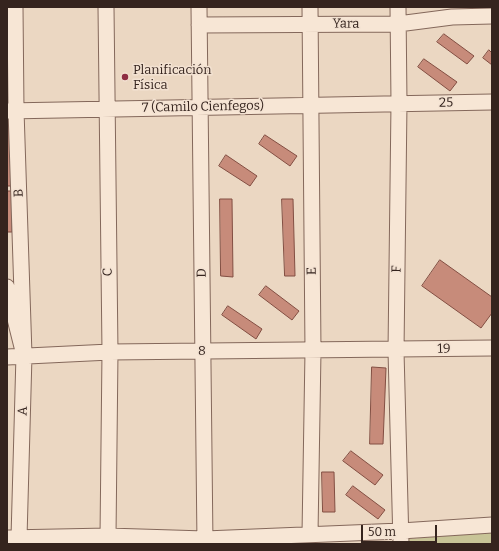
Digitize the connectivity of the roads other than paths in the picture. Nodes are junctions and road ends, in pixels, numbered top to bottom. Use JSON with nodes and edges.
{"nodes":[{"id":1,"x":15,"y":7,"type":"edge"},
{"id":2,"x":106,"y":7,"type":"edge"},
{"id":3,"x":199,"y":7,"type":"edge"},
{"id":4,"x":310,"y":7,"type":"edge"},
{"id":5,"x":398,"y":7,"type":"edge"},
{"id":6,"x":492,"y":16,"type":"edge"},
{"id":7,"x":310,"y":23,"type":"junction"},
{"id":8,"x":398,"y":24,"type":"junction"},
{"id":9,"x":199,"y":26,"type":"junction"},
{"id":10,"x":492,"y":102,"type":"edge"},
{"id":11,"x":399,"y":103,"type":"junction"},
{"id":12,"x":200,"y":106,"type":"junction"},
{"id":13,"x":310,"y":106,"type":"junction"},
{"id":14,"x":106,"y":108,"type":"junction"},
{"id":15,"x":11,"y":110,"type":"edge"},
{"id":16,"x":7,"y":287,"type":"edge"},
{"id":17,"x":492,"y":348,"type":"edge"},
{"id":18,"x":204,"y":351,"type":"junction"},
{"id":19,"x":313,"y":351,"type":"junction"},
{"id":20,"x":396,"y":351,"type":"junction"},
{"id":21,"x":110,"y":352,"type":"junction"},
{"id":22,"x":24,"y":354,"type":"junction"},
{"id":23,"x":7,"y":357,"type":"edge"},
{"id":24,"x":492,"y":525,"type":"edge"},
{"id":25,"x":310,"y":534,"type":"junction"},
{"id":26,"x":108,"y":536,"type":"junction"},
{"id":27,"x":13,"y":538,"type":"edge"},
{"id":28,"x":401,"y":538,"type":"edge"},
{"id":29,"x":206,"y":541,"type":"edge"}],
"edges":[{"from":1,"to":15,"type":"street","name":"B"},
{"from":2,"to":14,"type":"street","name":"C"},
{"from":3,"to":9,"type":"street","name":"D"},
{"from":4,"to":7,"type":"street","name":"E"},
{"from":5,"to":8,"type":"street","name":"F"},
{"from":6,"to":8,"type":"street","name":"Yara"},
{"from":7,"to":8,"type":"street","name":"Yara"},
{"from":7,"to":9,"type":"street","name":"Yara"},
{"from":7,"to":13,"type":"street","name":"E"},
{"from":8,"to":11,"type":"street","name":"F"},
{"from":9,"to":12,"type":"street","name":"D"},
{"from":10,"to":11,"type":"street","name":"25"},
{"from":11,"to":13,"type":"street","name":"7 (Camilo Cienfegos)"},
{"from":11,"to":20,"type":"street","name":"F"},
{"from":12,"to":13,"type":"street","name":"7 (Camilo Cienfegos)"},
{"from":12,"to":14,"type":"street","name":"7 (Camilo Cienfegos)"},
{"from":12,"to":18,"type":"street","name":"D"},
{"from":13,"to":19,"type":"street","name":"E"},
{"from":14,"to":15,"type":"street","name":"7 (Camilo Cienfegos)"},
{"from":14,"to":21,"type":"street","name":"C"},
{"from":15,"to":22,"type":"street","name":"B"},
{"from":16,"to":22,"type":"street","name":"A"},
{"from":17,"to":20,"type":"street","name":"19"},
{"from":18,"to":19,"type":"street","name":"8"},
{"from":18,"to":21,"type":"street","name":"8"},
{"from":18,"to":29,"type":"street","name":"D"},
{"from":19,"to":20,"type":"street","name":"8"},
{"from":19,"to":25,"type":"street","name":"E"},
{"from":20,"to":28,"type":"street","name":"F"},
{"from":21,"to":22,"type":"street","name":"8"},
{"from":21,"to":26,"type":"street","name":"C"},
{"from":22,"to":23,"type":"street","name":"8"},
{"from":22,"to":27,"type":"street","name":"A"},
{"from":24,"to":28,"type":"street"},
{"from":25,"to":28,"type":"street"},
{"from":25,"to":29,"type":"street"},
{"from":26,"to":27,"type":"street"},
{"from":26,"to":29,"type":"street"}]}
